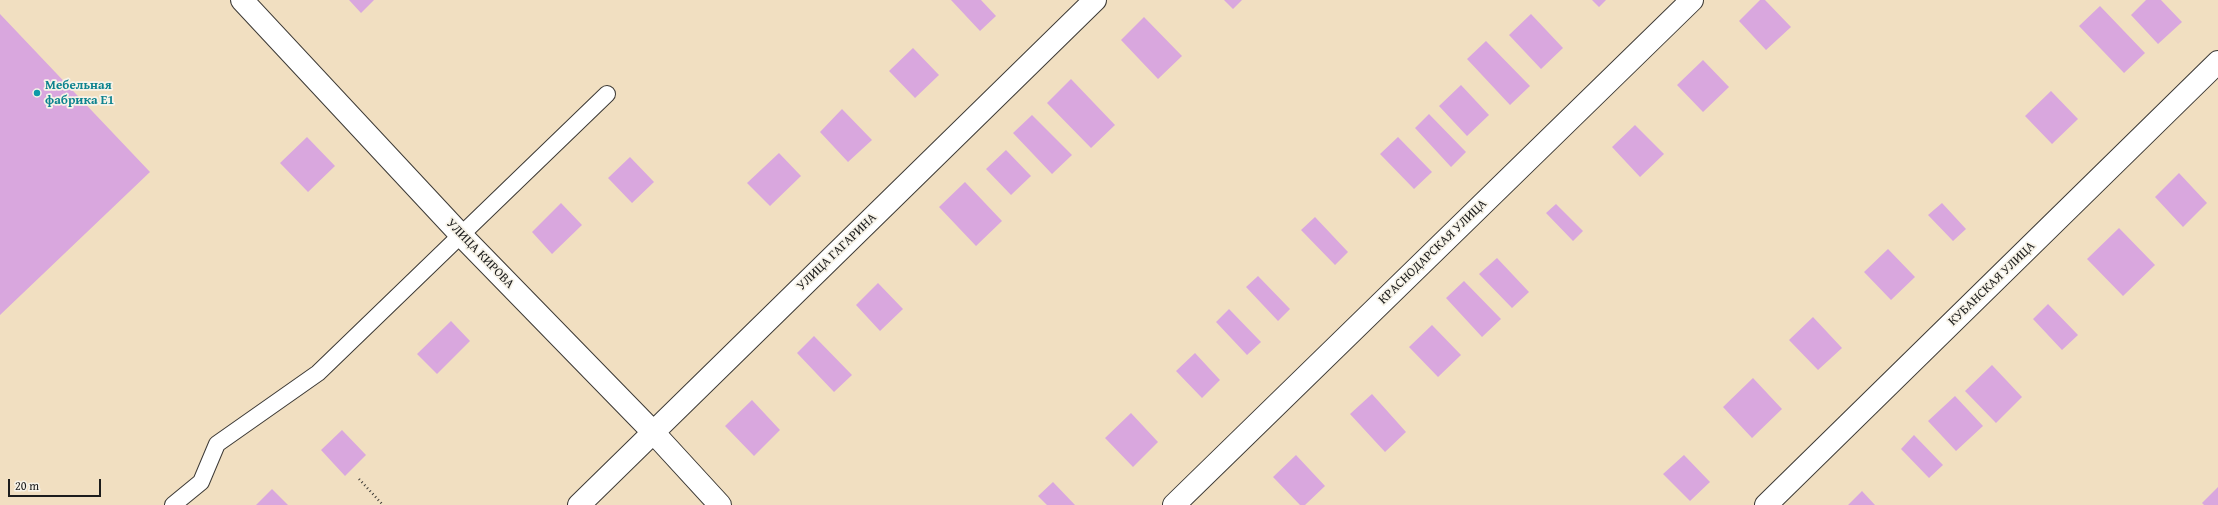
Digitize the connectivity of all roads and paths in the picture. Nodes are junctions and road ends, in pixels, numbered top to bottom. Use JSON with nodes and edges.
{"nodes":[{"id":1,"x":242,"y":0,"type":"edge"},
{"id":2,"x":1095,"y":0,"type":"edge"},
{"id":3,"x":1692,"y":0,"type":"edge"},
{"id":4,"x":2218,"y":62,"type":"edge"},
{"id":5,"x":607,"y":94,"type":"dead end"},
{"id":6,"x":461,"y":235,"type":"junction"},
{"id":7,"x":653,"y":432,"type":"junction"},
{"id":8,"x":359,"y":479,"type":"dead end"},
{"id":9,"x":173,"y":505,"type":"edge"},
{"id":10,"x":383,"y":505,"type":"edge"},
{"id":11,"x":578,"y":505,"type":"edge"},
{"id":12,"x":720,"y":505,"type":"edge"},
{"id":13,"x":1174,"y":505,"type":"edge"},
{"id":14,"x":1766,"y":505,"type":"edge"}],
"edges":[{"from":1,"to":6,"type":"street","name":"УЛИЦА КИРОВА"},
{"from":2,"to":7,"type":"street","name":"УЛИЦА ГАГАРИНА"},
{"from":3,"to":13,"type":"street","name":"КРАСНОДАРСКАЯ УЛИЦА"},
{"from":4,"to":14,"type":"street","name":"КУБАНСКАЯ УЛИЦА"},
{"from":5,"to":6,"type":"lane"},
{"from":6,"to":7,"type":"street","name":"УЛИЦА КИРОВА"},
{"from":6,"to":9,"type":"lane"},
{"from":7,"to":11,"type":"street","name":"УЛИЦА ГАГАРИНА"},
{"from":7,"to":12,"type":"street","name":"УЛИЦА КИРОВА"},
{"from":8,"to":10,"type":"path"}]}
